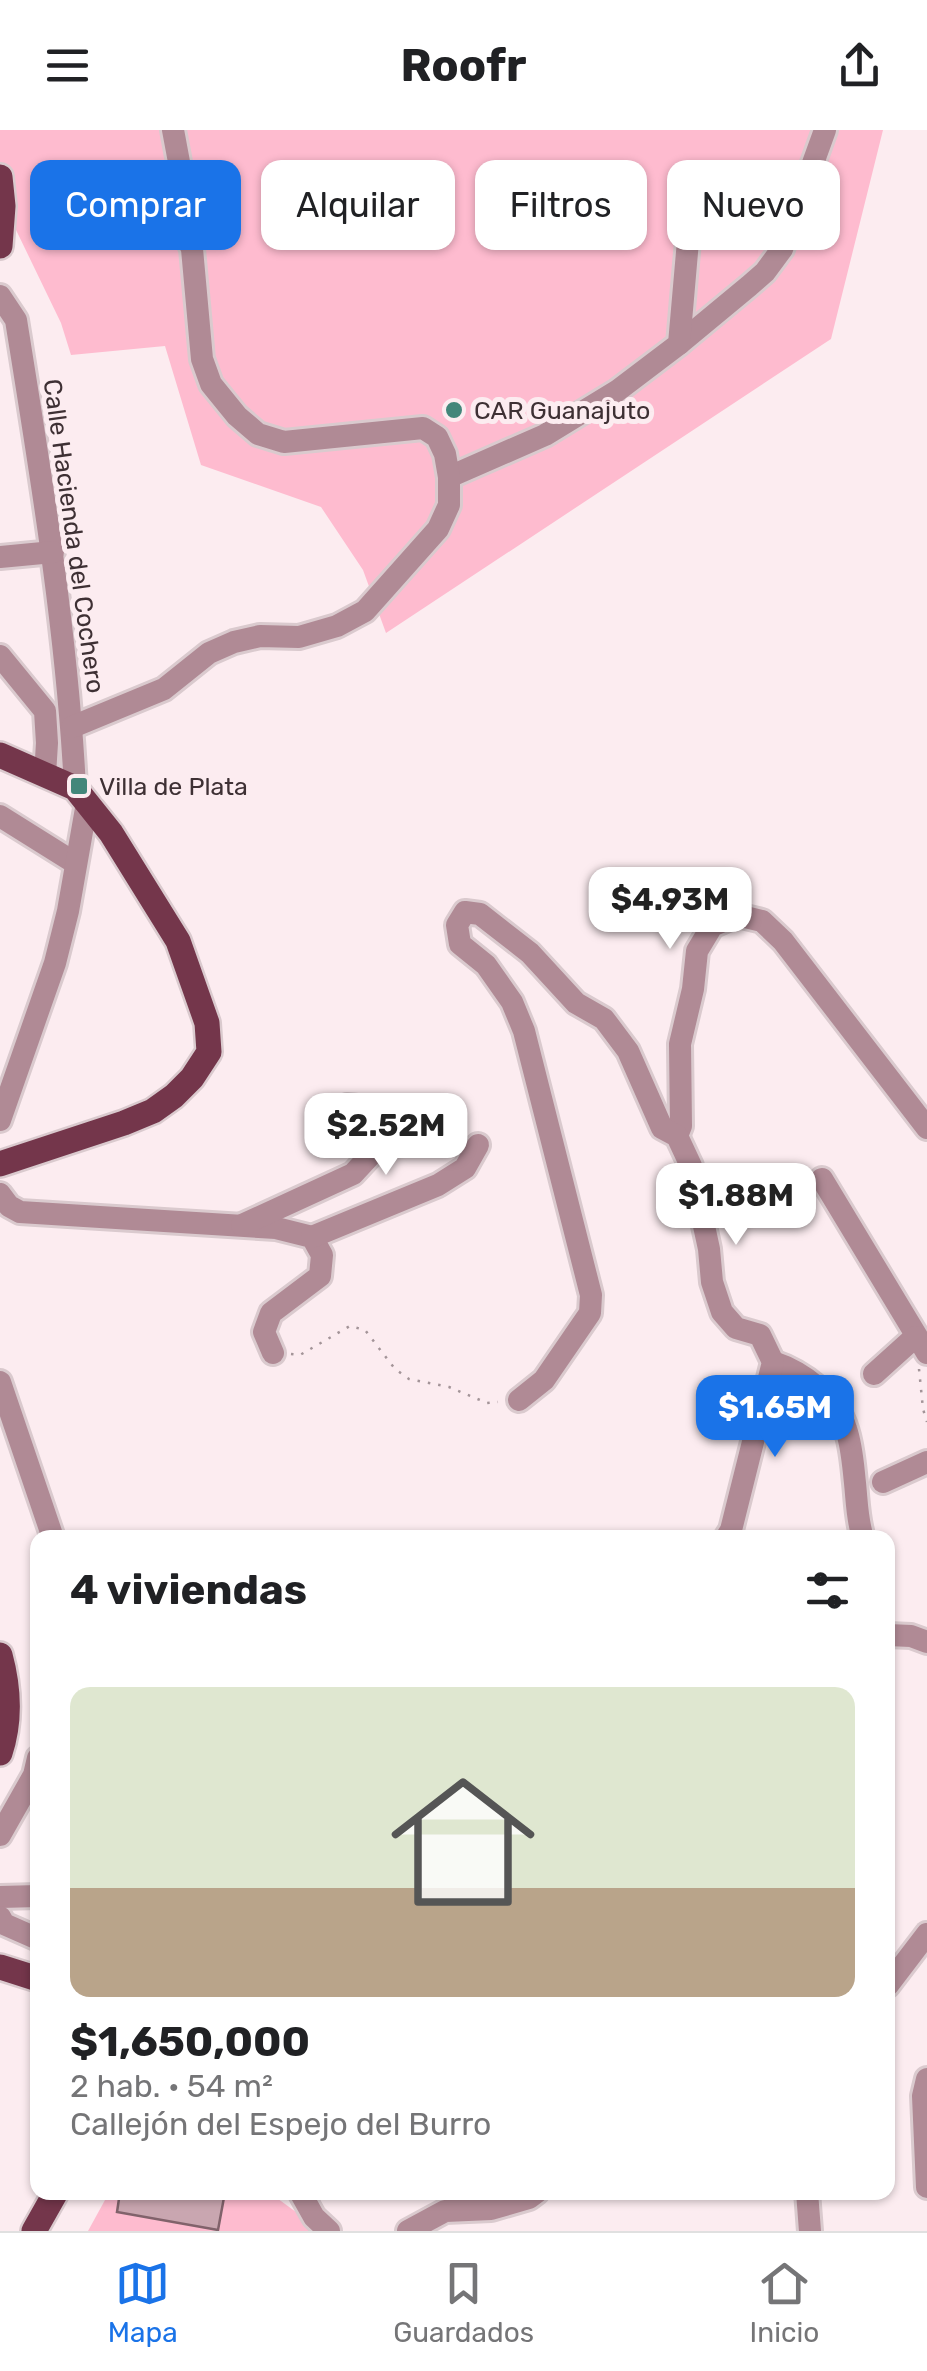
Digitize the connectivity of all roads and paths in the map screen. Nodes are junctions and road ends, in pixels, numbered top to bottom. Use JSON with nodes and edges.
{"nodes":[{"id":1,"x":174,"y":130,"type":"edge"},
{"id":2,"x":824,"y":130,"type":"edge"},
{"id":3,"x":0,"y":177,"type":"edge"},
{"id":4,"x":0,"y":246,"type":"edge"},
{"id":5,"x":687,"y":250,"type":"edge"},
{"id":6,"x":0,"y":296,"type":"edge"},
{"id":7,"x":678,"y":344,"type":"junction"},
{"id":8,"x":449,"y":477,"type":"junction"},
{"id":9,"x":53,"y":552,"type":"junction"},
{"id":10,"x":0,"y":557,"type":"edge"},
{"id":11,"x":0,"y":656,"type":"edge"},
{"id":12,"x":72,"y":727,"type":"junction"},
{"id":13,"x":0,"y":756,"type":"edge"},
{"id":14,"x":45,"y":775,"type":"junction"},
{"id":15,"x":81,"y":795,"type":"junction"},
{"id":16,"x":0,"y":816,"type":"edge"},
{"id":17,"x":75,"y":863,"type":"junction"},
{"id":18,"x":347,"y":1106,"type":"dead end"},
{"id":19,"x":0,"y":1120,"type":"edge"},
{"id":20,"x":927,"y":1128,"type":"edge"},
{"id":21,"x":677,"y":1136,"type":"junction"},
{"id":22,"x":478,"y":1145,"type":"dead end"},
{"id":23,"x":0,"y":1164,"type":"edge"},
{"id":24,"x":822,"y":1179,"type":"dead end"},
{"id":25,"x":0,"y":1194,"type":"edge"},
{"id":26,"x":239,"y":1226,"type":"junction"},
{"id":27,"x":312,"y":1237,"type":"junction"},
{"id":28,"x":921,"y":1345,"type":"edge"},
{"id":29,"x":273,"y":1353,"type":"joint"},
{"id":30,"x":773,"y":1362,"type":"junction"},
{"id":31,"x":874,"y":1374,"type":"dead end"},
{"id":32,"x":0,"y":1382,"type":"edge"},
{"id":33,"x":520,"y":1400,"type":"joint"},
{"id":34,"x":927,"y":1422,"type":"edge"},
{"id":35,"x":927,"y":1462,"type":"edge"},
{"id":36,"x":883,"y":1482,"type":"dead end"},
{"id":37,"x":50,"y":1530,"type":"edge"},
{"id":38,"x":731,"y":1530,"type":"edge"},
{"id":39,"x":861,"y":1530,"type":"edge"},
{"id":40,"x":895,"y":1635,"type":"edge"},
{"id":41,"x":927,"y":1642,"type":"edge"},
{"id":42,"x":0,"y":1655,"type":"edge"},
{"id":43,"x":0,"y":1753,"type":"edge"},
{"id":44,"x":30,"y":1781,"type":"edge"},
{"id":45,"x":0,"y":1835,"type":"edge"},
{"id":46,"x":30,"y":1896,"type":"edge"},
{"id":47,"x":0,"y":1897,"type":"edge"},
{"id":48,"x":0,"y":1917,"type":"edge"},
{"id":49,"x":927,"y":1934,"type":"edge"},
{"id":50,"x":30,"y":1935,"type":"edge"},
{"id":51,"x":0,"y":1967,"type":"edge"},
{"id":52,"x":30,"y":1976,"type":"edge"},
{"id":53,"x":895,"y":1976,"type":"edge"},
{"id":54,"x":927,"y":2079,"type":"edge"},
{"id":55,"x":927,"y":2187,"type":"edge"},
{"id":56,"x":51,"y":2200,"type":"edge"},
{"id":57,"x":304,"y":2200,"type":"edge"},
{"id":58,"x":522,"y":2200,"type":"edge"},
{"id":59,"x":808,"y":2200,"type":"edge"},
{"id":60,"x":34,"y":2231,"type":"edge"},
{"id":61,"x":330,"y":2231,"type":"edge"},
{"id":62,"x":408,"y":2231,"type":"edge"},
{"id":63,"x":810,"y":2231,"type":"edge"}],
"edges":[{"from":1,"to":8,"type":"street"},
{"from":2,"to":7,"type":"street"},
{"from":3,"to":4,"type":"main road"},
{"from":5,"to":7,"type":"street"},
{"from":6,"to":9,"type":"street","name":"Calle Hacienda del Cochero"},
{"from":7,"to":8,"type":"street"},
{"from":8,"to":12,"type":"street"},
{"from":9,"to":10,"type":"street"},
{"from":9,"to":12,"type":"street","name":"Calle Hacienda del Cochero"},
{"from":11,"to":14,"type":"street"},
{"from":12,"to":15,"type":"street","name":"Calle Hacienda del Cochero"},
{"from":13,"to":14,"type":"main road"},
{"from":14,"to":15,"type":"main road"},
{"from":15,"to":17,"type":"street","name":"Calle Hacienda del Cochero"},
{"from":15,"to":23,"type":"main road"},
{"from":16,"to":17,"type":"street"},
{"from":17,"to":19,"type":"street","name":"Calle Hacienda del Cochero"},
{"from":18,"to":26,"type":"street"},
{"from":20,"to":21,"type":"street"},
{"from":21,"to":30,"type":"street"},
{"from":21,"to":33,"type":"street"},
{"from":22,"to":27,"type":"street"},
{"from":24,"to":28,"type":"street"},
{"from":25,"to":26,"type":"street"},
{"from":26,"to":27,"type":"street"},
{"from":27,"to":29,"type":"street"},
{"from":28,"to":31,"type":"street"},
{"from":28,"to":34,"type":"path"},
{"from":29,"to":33,"type":"path"},
{"from":30,"to":38,"type":"street"},
{"from":30,"to":39,"type":"street"},
{"from":32,"to":37,"type":"street"},
{"from":35,"to":36,"type":"street"},
{"from":40,"to":41,"type":"street"},
{"from":42,"to":43,"type":"main road"},
{"from":44,"to":45,"type":"street"},
{"from":46,"to":47,"type":"street"},
{"from":48,"to":50,"type":"street"},
{"from":49,"to":53,"type":"street"},
{"from":51,"to":52,"type":"main road"},
{"from":54,"to":55,"type":"street"},
{"from":56,"to":60,"type":"main road"},
{"from":57,"to":61,"type":"street"},
{"from":58,"to":62,"type":"street"},
{"from":59,"to":63,"type":"street"}]}
